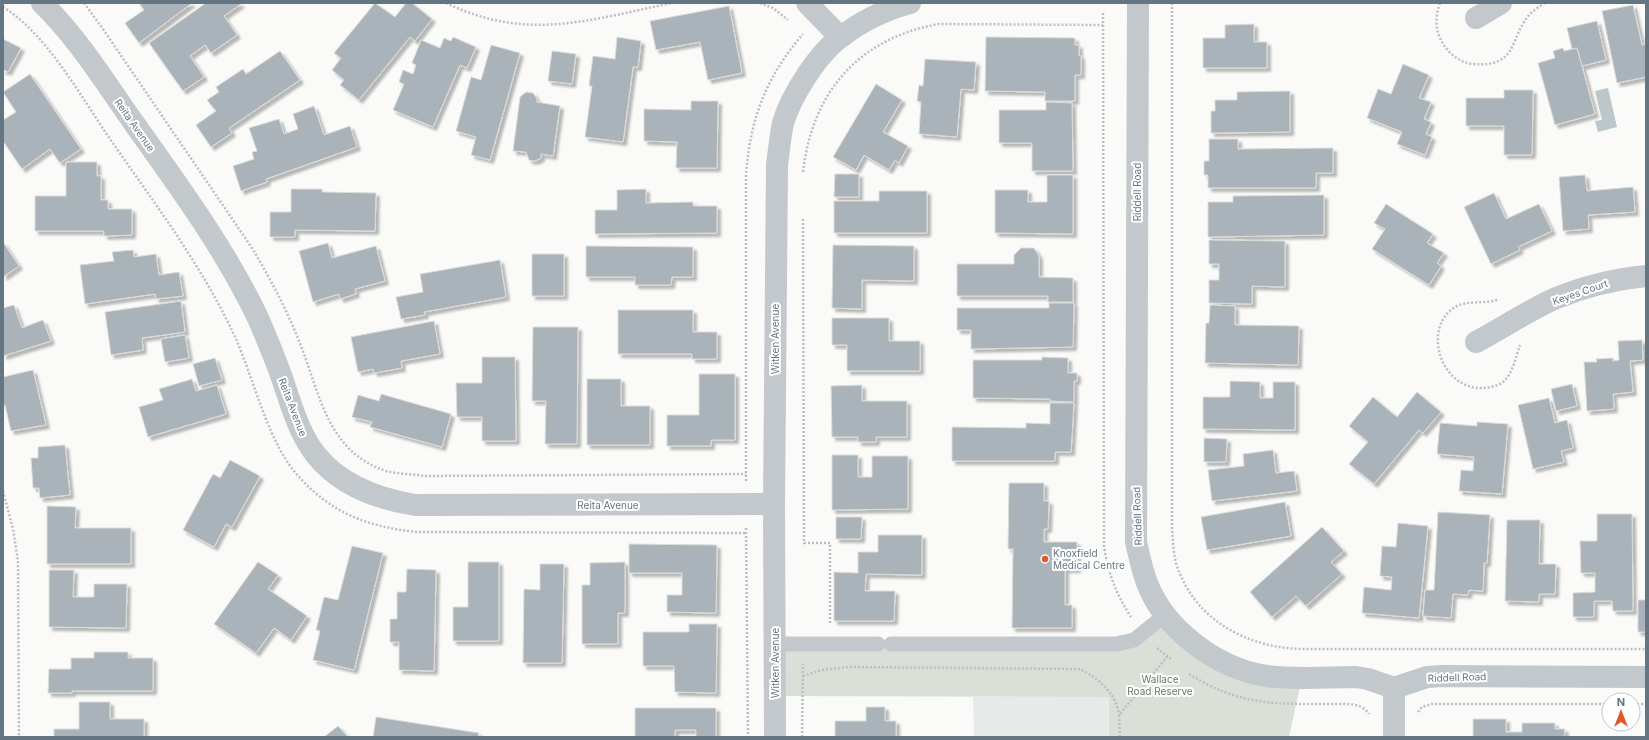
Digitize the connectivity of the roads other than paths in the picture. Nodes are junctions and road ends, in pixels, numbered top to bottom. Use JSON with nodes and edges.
{"nodes":[{"id":1,"x":42,"y":3,"type":"edge"},
{"id":2,"x":807,"y":3,"type":"edge"},
{"id":3,"x":910,"y":3,"type":"edge"},
{"id":4,"x":1138,"y":3,"type":"edge"},
{"id":5,"x":1501,"y":3,"type":"edge"},
{"id":6,"x":1476,"y":18,"type":"dead end"},
{"id":7,"x":840,"y":37,"type":"junction"},
{"id":8,"x":1646,"y":276,"type":"edge"},
{"id":9,"x":1476,"y":342,"type":"dead end"},
{"id":10,"x":774,"y":504,"type":"junction"},
{"id":11,"x":1166,"y":615,"type":"junction"},
{"id":12,"x":775,"y":644,"type":"junction"},
{"id":13,"x":1646,"y":677,"type":"edge"},
{"id":14,"x":1394,"y":688,"type":"junction"},
{"id":15,"x":775,"y":737,"type":"edge"},
{"id":16,"x":1394,"y":737,"type":"edge"}],
"edges":[{"from":1,"to":10,"type":"street","name":"Reita Avenue"},
{"from":2,"to":7,"type":"street"},
{"from":3,"to":7,"type":"street","name":"Witken Avenue"},
{"from":4,"to":11,"type":"street","name":"Riddell Road"},
{"from":5,"to":6,"type":"street"},
{"from":7,"to":10,"type":"street","name":"Witken Avenue"},
{"from":8,"to":9,"type":"street","name":"Keyes Court"},
{"from":10,"to":12,"type":"street","name":"Witken Avenue"},
{"from":11,"to":12,"type":"lane"},
{"from":11,"to":14,"type":"street","name":"Riddell Road"},
{"from":12,"to":15,"type":"street","name":"Witken Avenue"},
{"from":13,"to":14,"type":"street","name":"Riddell Road"},
{"from":14,"to":16,"type":"street"}]}
